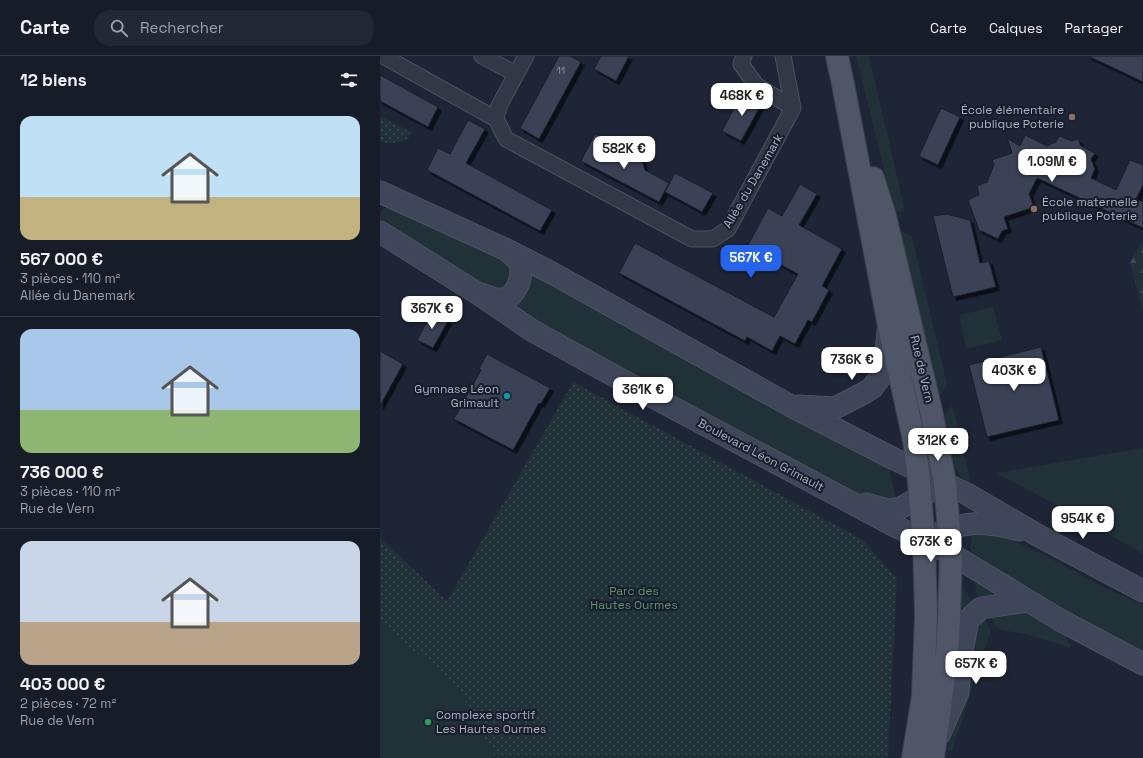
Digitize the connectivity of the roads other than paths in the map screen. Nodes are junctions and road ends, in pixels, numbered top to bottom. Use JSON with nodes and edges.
{"nodes":[{"id":1,"x":382,"y":56,"type":"edge"},
{"id":2,"x":482,"y":56,"type":"edge"},
{"id":3,"x":526,"y":56,"type":"edge"},
{"id":4,"x":744,"y":56,"type":"edge"},
{"id":5,"x":783,"y":56,"type":"edge"},
{"id":6,"x":837,"y":56,"type":"edge"},
{"id":7,"x":516,"y":74,"type":"junction"},
{"id":8,"x":843,"y":84,"type":"junction"},
{"id":9,"x":793,"y":108,"type":"junction"},
{"id":10,"x":496,"y":119,"type":"junction"},
{"id":11,"x":380,"y":192,"type":"edge"},
{"id":12,"x":380,"y":232,"type":"edge"},
{"id":13,"x":507,"y":250,"type":"junction"},
{"id":14,"x":477,"y":293,"type":"junction"},
{"id":15,"x":889,"y":326,"type":"junction"},
{"id":16,"x":791,"y":406,"type":"junction"},
{"id":17,"x":918,"y":470,"type":"junction"},
{"id":18,"x":945,"y":483,"type":"junction"},
{"id":19,"x":920,"y":498,"type":"junction"},
{"id":20,"x":844,"y":499,"type":"junction"},
{"id":21,"x":949,"y":528,"type":"junction"},
{"id":22,"x":1039,"y":536,"type":"junction"},
{"id":23,"x":924,"y":541,"type":"junction"},
{"id":24,"x":951,"y":554,"type":"junction"},
{"id":25,"x":1143,"y":591,"type":"edge"},
{"id":26,"x":1028,"y":601,"type":"junction"},
{"id":27,"x":1143,"y":664,"type":"edge"},
{"id":28,"x":934,"y":750,"type":"edge"},
{"id":29,"x":913,"y":758,"type":"edge"}],
"edges":[{"from":1,"to":10,"type":"street"},
{"from":2,"to":7,"type":"street"},
{"from":3,"to":7,"type":"street"},
{"from":4,"to":9,"type":"street"},
{"from":5,"to":9,"type":"street"},
{"from":6,"to":8,"type":"main road","name":"Rue de Vern"},
{"from":7,"to":10,"type":"street"},
{"from":8,"to":15,"type":"main road","name":"Rue de Vern"},
{"from":8,"to":18,"type":"main road","name":"Rue de Vern"},
{"from":9,"to":10,"type":"street","name":"Allée du Danemark"},
{"from":11,"to":13,"type":"main road","name":"Boulevard Léon Grimault"},
{"from":12,"to":14,"type":"main road","name":"Boulevard Léon Grimault"},
{"from":13,"to":14,"type":"main road","name":"Boulevard Léon Grimault"},
{"from":13,"to":16,"type":"main road","name":"Boulevard Léon Grimault"},
{"from":14,"to":20,"type":"main road","name":"Boulevard Léon Grimault"},
{"from":15,"to":16,"type":"main road"},
{"from":15,"to":17,"type":"main road","name":"Rue de Vern"},
{"from":16,"to":17,"type":"main road","name":"Boulevard Léon Grimault"},
{"from":17,"to":18,"type":"main road","name":"Boulevard Léon Grimault"},
{"from":17,"to":19,"type":"main road","name":"Rue de Vern"},
{"from":18,"to":19,"type":"main road"},
{"from":18,"to":21,"type":"main road","name":"Rue de Vern"},
{"from":18,"to":22,"type":"main road","name":"Boulevard Léon Grimault"},
{"from":19,"to":20,"type":"main road"},
{"from":19,"to":23,"type":"main road","name":"Rue de Vern"},
{"from":20,"to":23,"type":"main road","name":"Boulevard Léon Grimault"},
{"from":21,"to":22,"type":"main road"},
{"from":21,"to":23,"type":"main road"},
{"from":21,"to":24,"type":"main road","name":"Rue de Vern"},
{"from":22,"to":25,"type":"main road"},
{"from":23,"to":24,"type":"main road","name":"Boulevard Léon Grimault"},
{"from":23,"to":29,"type":"main road","name":"Rue de Vern"},
{"from":24,"to":26,"type":"main road","name":"Boulevard Léon Grimault"},
{"from":24,"to":28,"type":"main road","name":"Rue de Vern"},
{"from":26,"to":27,"type":"main road","name":"Boulevard Léon Grimault"},
{"from":26,"to":28,"type":"main road"}]}
